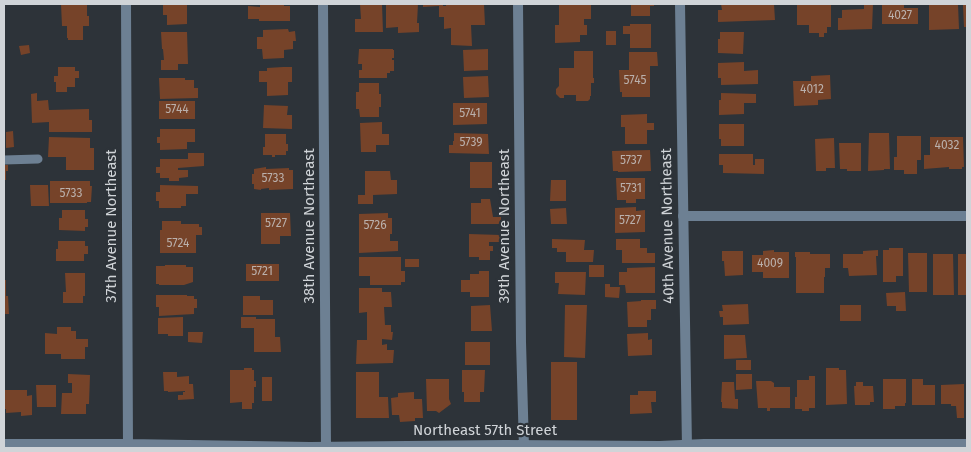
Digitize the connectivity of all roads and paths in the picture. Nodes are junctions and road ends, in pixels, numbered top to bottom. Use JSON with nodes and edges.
{"nodes":[{"id":1,"x":126,"y":4,"type":"edge"},
{"id":2,"x":323,"y":4,"type":"edge"},
{"id":3,"x":518,"y":4,"type":"edge"},
{"id":4,"x":680,"y":4,"type":"edge"},
{"id":5,"x":38,"y":159,"type":"dead end"},
{"id":6,"x":4,"y":160,"type":"edge"},
{"id":7,"x":683,"y":216,"type":"junction"},
{"id":8,"x":967,"y":216,"type":"edge"},
{"id":9,"x":4,"y":444,"type":"edge"},
{"id":10,"x":967,"y":444,"type":"edge"},
{"id":11,"x":128,"y":446,"type":"edge"},
{"id":12,"x":326,"y":447,"type":"edge"},
{"id":13,"x":524,"y":447,"type":"edge"},
{"id":14,"x":687,"y":447,"type":"edge"}],
"edges":[{"from":1,"to":11,"type":"street","name":"37th Avenue Northeast"},
{"from":2,"to":12,"type":"street","name":"38th Avenue Northeast"},
{"from":3,"to":13,"type":"street","name":"39th Avenue Northeast"},
{"from":4,"to":7,"type":"street","name":"40th Avenue Northeast"},
{"from":5,"to":6,"type":"lane"},
{"from":7,"to":8,"type":"street"},
{"from":7,"to":14,"type":"street","name":"40th Avenue Northeast"},
{"from":9,"to":11,"type":"street","name":"Northeast 57th Street"},
{"from":10,"to":14,"type":"street","name":"Northeast 57th Street"},
{"from":11,"to":12,"type":"street","name":"Northeast 57th Street"},
{"from":12,"to":13,"type":"street","name":"Northeast 57th Street"},
{"from":13,"to":14,"type":"street","name":"Northeast 57th Street"}]}
